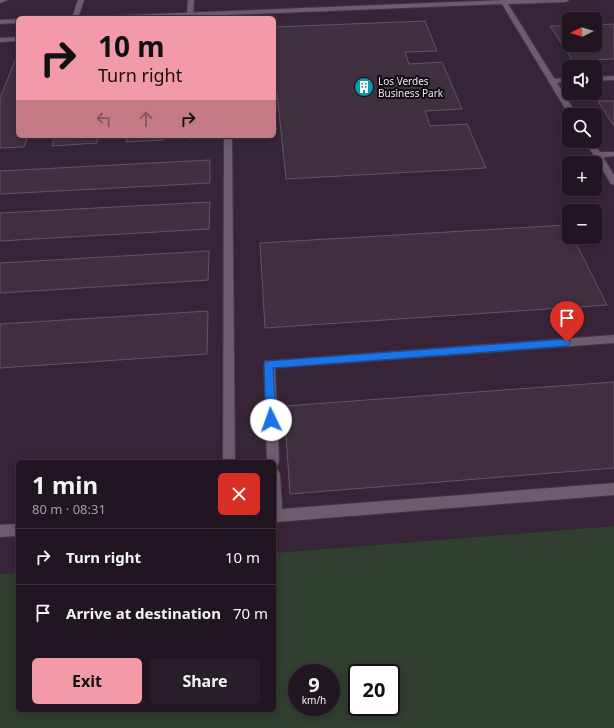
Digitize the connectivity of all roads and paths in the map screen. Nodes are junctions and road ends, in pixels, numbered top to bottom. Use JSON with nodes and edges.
{"nodes":[{"id":1,"x":5,"y":0,"type":"edge"},
{"id":2,"x":82,"y":0,"type":"edge"},
{"id":3,"x":191,"y":0,"type":"edge"},
{"id":4,"x":566,"y":0,"type":"edge"},
{"id":5,"x":0,"y":2,"type":"edge"},
{"id":6,"x":504,"y":2,"type":"junction"},
{"id":7,"x":190,"y":15,"type":"junction"},
{"id":8,"x":76,"y":16,"type":"edge"},
{"id":9,"x":161,"y":16,"type":"edge"},
{"id":10,"x":16,"y":21,"type":"edge"},
{"id":11,"x":0,"y":22,"type":"edge"},
{"id":12,"x":16,"y":39,"type":"edge"},
{"id":13,"x":0,"y":40,"type":"edge"},
{"id":14,"x":614,"y":78,"type":"edge"},
{"id":15,"x":602,"y":79,"type":"edge"},
{"id":16,"x":562,"y":80,"type":"edge"},
{"id":17,"x":552,"y":81,"type":"junction"},
{"id":18,"x":569,"y":108,"type":"edge"},
{"id":19,"x":228,"y":138,"type":"edge"},
{"id":20,"x":594,"y":148,"type":"edge"},
{"id":21,"x":614,"y":154,"type":"edge"},
{"id":22,"x":598,"y":155,"type":"junction"},
{"id":23,"x":614,"y":182,"type":"edge"},
{"id":24,"x":614,"y":339,"type":"edge"},
{"id":25,"x":230,"y":460,"type":"edge"},
{"id":26,"x":273,"y":460,"type":"edge"},
{"id":27,"x":614,"y":489,"type":"edge"},
{"id":28,"x":276,"y":516,"type":"edge"},
{"id":29,"x":16,"y":530,"type":"edge"},
{"id":30,"x":0,"y":531,"type":"edge"}],
"edges":[{"from":1,"to":5,"type":"street"},
{"from":2,"to":8,"type":"street"},
{"from":3,"to":7,"type":"street"},
{"from":4,"to":6,"type":"street"},
{"from":6,"to":7,"type":"street"},
{"from":6,"to":17,"type":"street"},
{"from":7,"to":9,"type":"street"},
{"from":10,"to":11,"type":"street"},
{"from":12,"to":13,"type":"street"},
{"from":14,"to":15,"type":"street"},
{"from":16,"to":17,"type":"street"},
{"from":17,"to":18,"type":"street"},
{"from":19,"to":25,"type":"street"},
{"from":20,"to":22,"type":"street"},
{"from":21,"to":22,"type":"street"},
{"from":22,"to":23,"type":"street"},
{"from":24,"to":26,"type":"street"},
{"from":27,"to":28,"type":"street"},
{"from":29,"to":30,"type":"street"}]}
